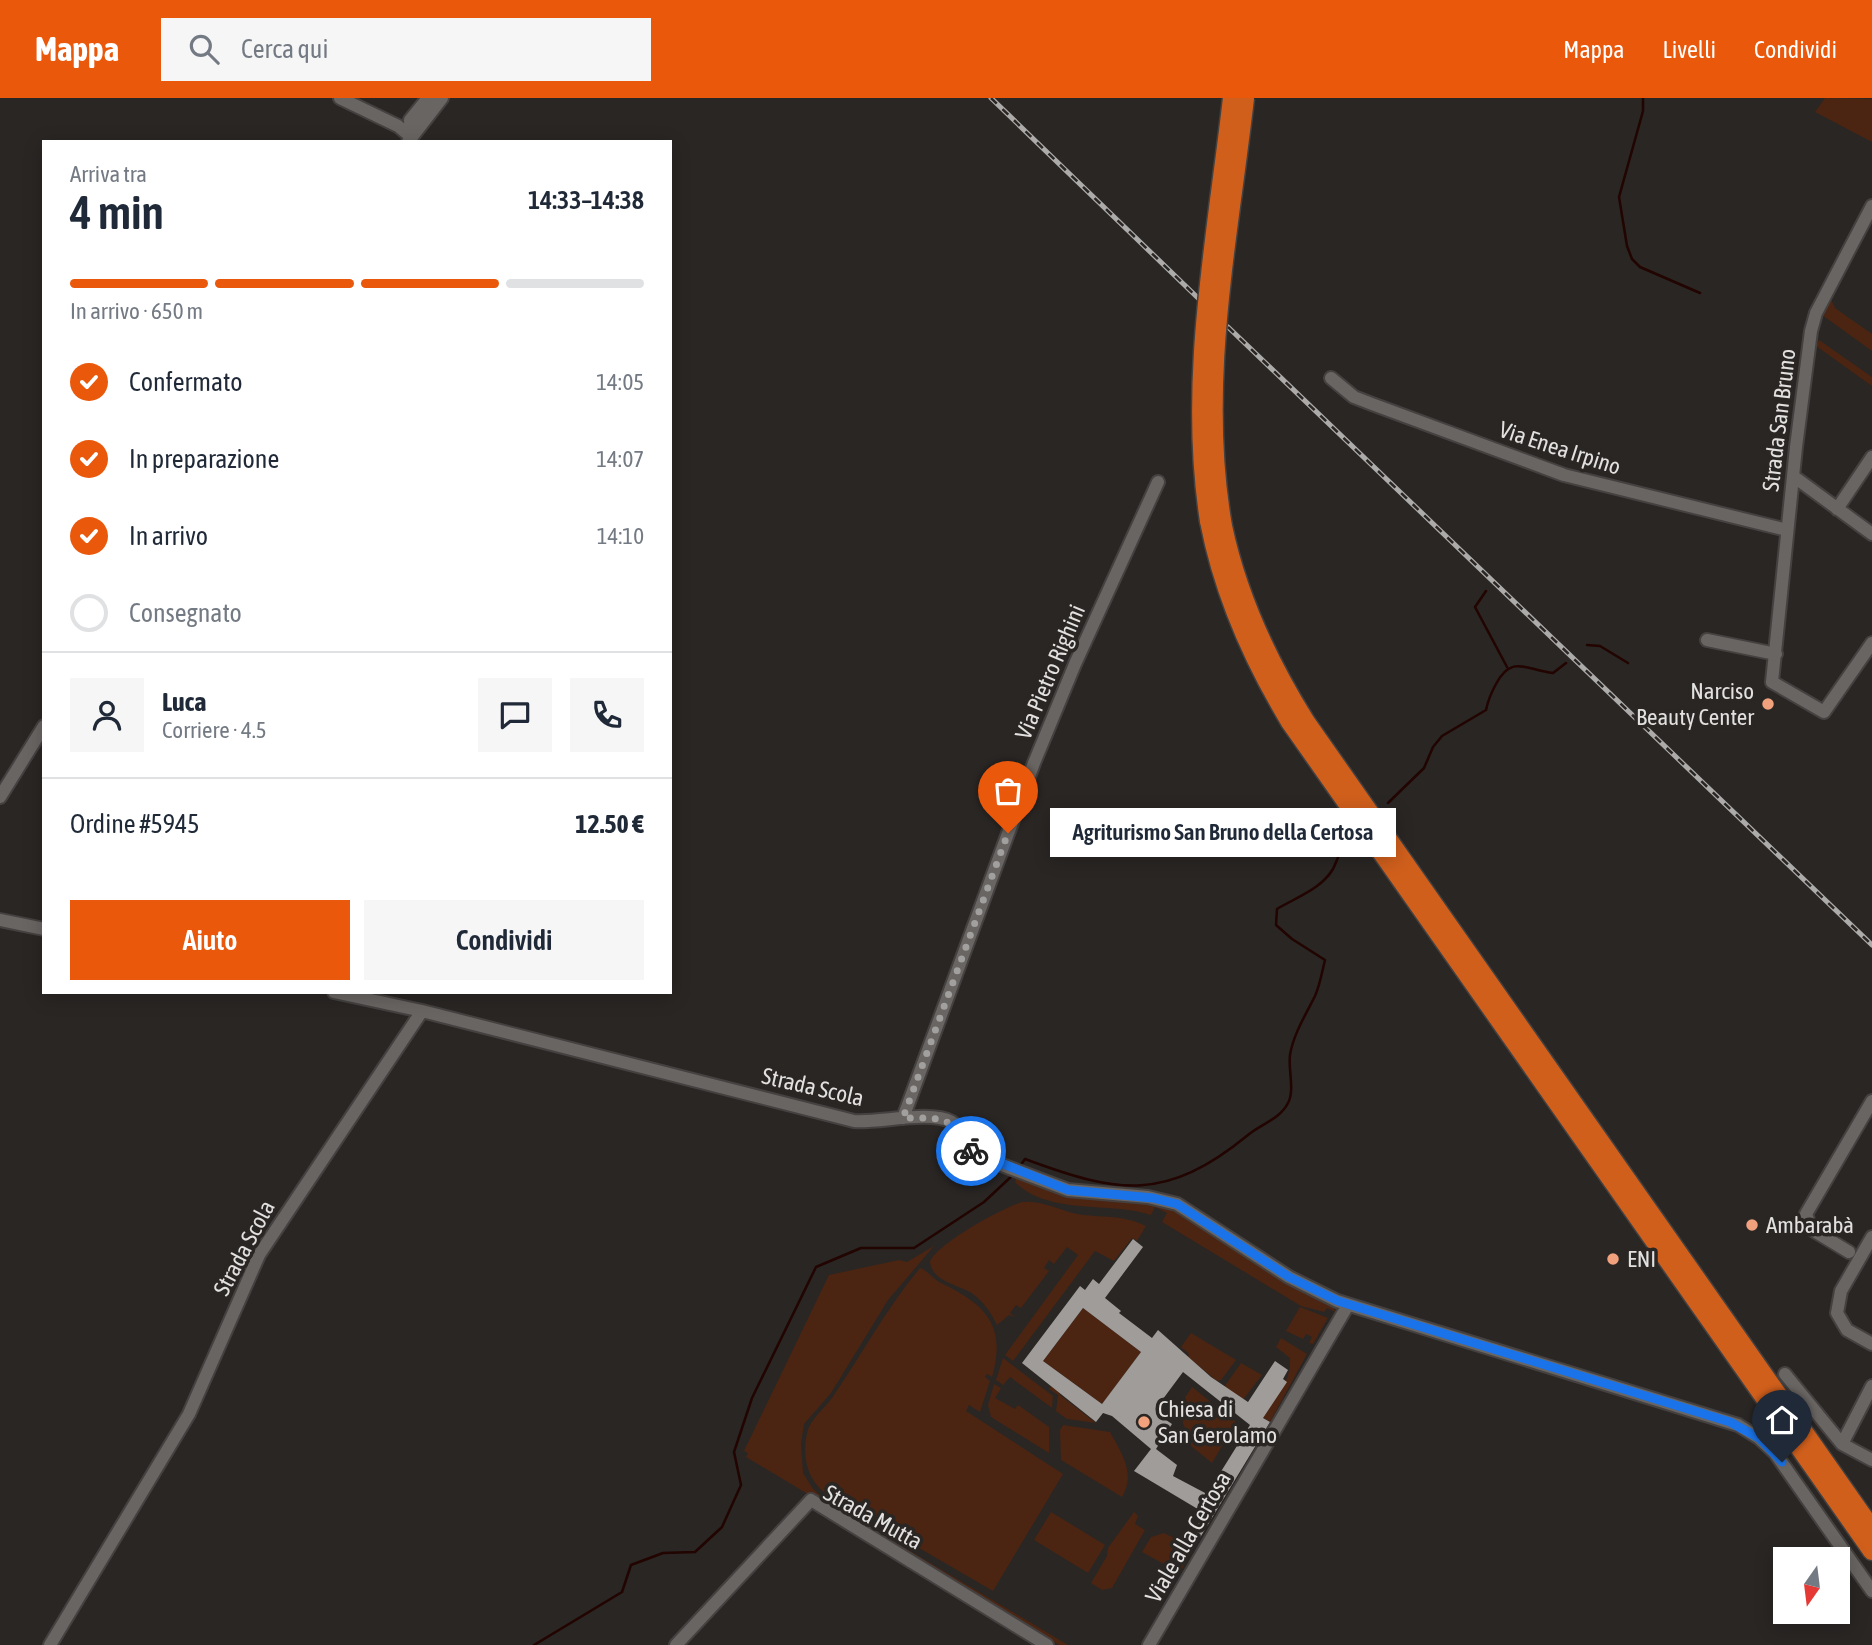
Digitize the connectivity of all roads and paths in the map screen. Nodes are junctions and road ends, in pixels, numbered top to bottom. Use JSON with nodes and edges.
{"nodes":[{"id":1,"x":340,"y":98,"type":"edge"},
{"id":2,"x":428,"y":98,"type":"edge"},
{"id":3,"x":442,"y":98,"type":"edge"},
{"id":4,"x":1232,"y":98,"type":"edge"},
{"id":5,"x":1245,"y":98,"type":"edge"},
{"id":6,"x":410,"y":140,"type":"edge"},
{"id":7,"x":1872,"y":206,"type":"edge"},
{"id":8,"x":1331,"y":378,"type":"dead end"},
{"id":9,"x":1872,"y":457,"type":"edge"},
{"id":10,"x":1793,"y":477,"type":"junction"},
{"id":11,"x":1158,"y":482,"type":"dead end"},
{"id":12,"x":1837,"y":509,"type":"junction"},
{"id":13,"x":1216,"y":524,"type":"junction"},
{"id":14,"x":1787,"y":530,"type":"junction"},
{"id":15,"x":1872,"y":534,"type":"edge"},
{"id":16,"x":1707,"y":640,"type":"dead end"},
{"id":17,"x":1872,"y":643,"type":"edge"},
{"id":18,"x":1776,"y":653,"type":"junction"},
{"id":19,"x":42,"y":729,"type":"edge"},
{"id":20,"x":0,"y":797,"type":"edge"},
{"id":21,"x":0,"y":920,"type":"edge"},
{"id":22,"x":42,"y":929,"type":"edge"},
{"id":23,"x":343,"y":994,"type":"edge"},
{"id":24,"x":422,"y":1011,"type":"junction"},
{"id":25,"x":1872,"y":1101,"type":"edge"},
{"id":26,"x":903,"y":1118,"type":"junction"},
{"id":27,"x":1869,"y":1243,"type":"edge"},
{"id":28,"x":1849,"y":1252,"type":"junction"},
{"id":29,"x":1853,"y":1270,"type":"junction"},
{"id":30,"x":1348,"y":1305,"type":"junction"},
{"id":31,"x":1872,"y":1344,"type":"edge"},
{"id":32,"x":1785,"y":1374,"type":"dead end"},
{"id":33,"x":1872,"y":1386,"type":"edge"},
{"id":34,"x":1842,"y":1444,"type":"junction"},
{"id":35,"x":1872,"y":1460,"type":"edge"},
{"id":36,"x":1872,"y":1529,"type":"edge"},
{"id":37,"x":1872,"y":1551,"type":"edge"},
{"id":38,"x":1872,"y":1591,"type":"edge"},
{"id":39,"x":50,"y":1645,"type":"edge"},
{"id":40,"x":676,"y":1645,"type":"edge"},
{"id":41,"x":1047,"y":1645,"type":"edge"},
{"id":42,"x":1149,"y":1645,"type":"edge"}],
"edges":[{"from":1,"to":6,"type":"street"},
{"from":2,"to":6,"type":"street"},
{"from":3,"to":6,"type":"street"},
{"from":4,"to":13,"type":"highway","bridge":true},
{"from":5,"to":13,"type":"highway","bridge":true},
{"from":7,"to":10,"type":"street","name":"Strada San Bruno"},
{"from":8,"to":14,"type":"street","name":"Via Enea Irpino"},
{"from":9,"to":12,"type":"street"},
{"from":10,"to":12,"type":"street"},
{"from":10,"to":14,"type":"street","name":"Strada San Bruno"},
{"from":11,"to":26,"type":"street","name":"Via Pietro Righini"},
{"from":12,"to":15,"type":"street"},
{"from":13,"to":36,"type":"highway"},
{"from":13,"to":37,"type":"highway"},
{"from":14,"to":18,"type":"street","name":"Strada San Bruno"},
{"from":16,"to":18,"type":"street"},
{"from":17,"to":18,"type":"street","name":"Strada San Bruno"},
{"from":19,"to":20,"type":"street"},
{"from":21,"to":22,"type":"street"},
{"from":23,"to":24,"type":"street"},
{"from":24,"to":26,"type":"street","name":"Strada Scola"},
{"from":24,"to":39,"type":"street","name":"Strada Scola"},
{"from":25,"to":28,"type":"street"},
{"from":26,"to":30,"type":"street","name":"Strada Scola"},
{"from":27,"to":28,"type":"street"},
{"from":27,"to":29,"type":"street"},
{"from":28,"to":29,"type":"street"},
{"from":29,"to":31,"type":"street"},
{"from":30,"to":38,"type":"street","name":"Strada Scola"},
{"from":30,"to":42,"type":"street","name":"Viale alla Certosa"},
{"from":32,"to":34,"type":"street"},
{"from":33,"to":34,"type":"street"},
{"from":34,"to":35,"type":"street"},
{"from":40,"to":41,"type":"street","name":"Strada Mutta"}]}
